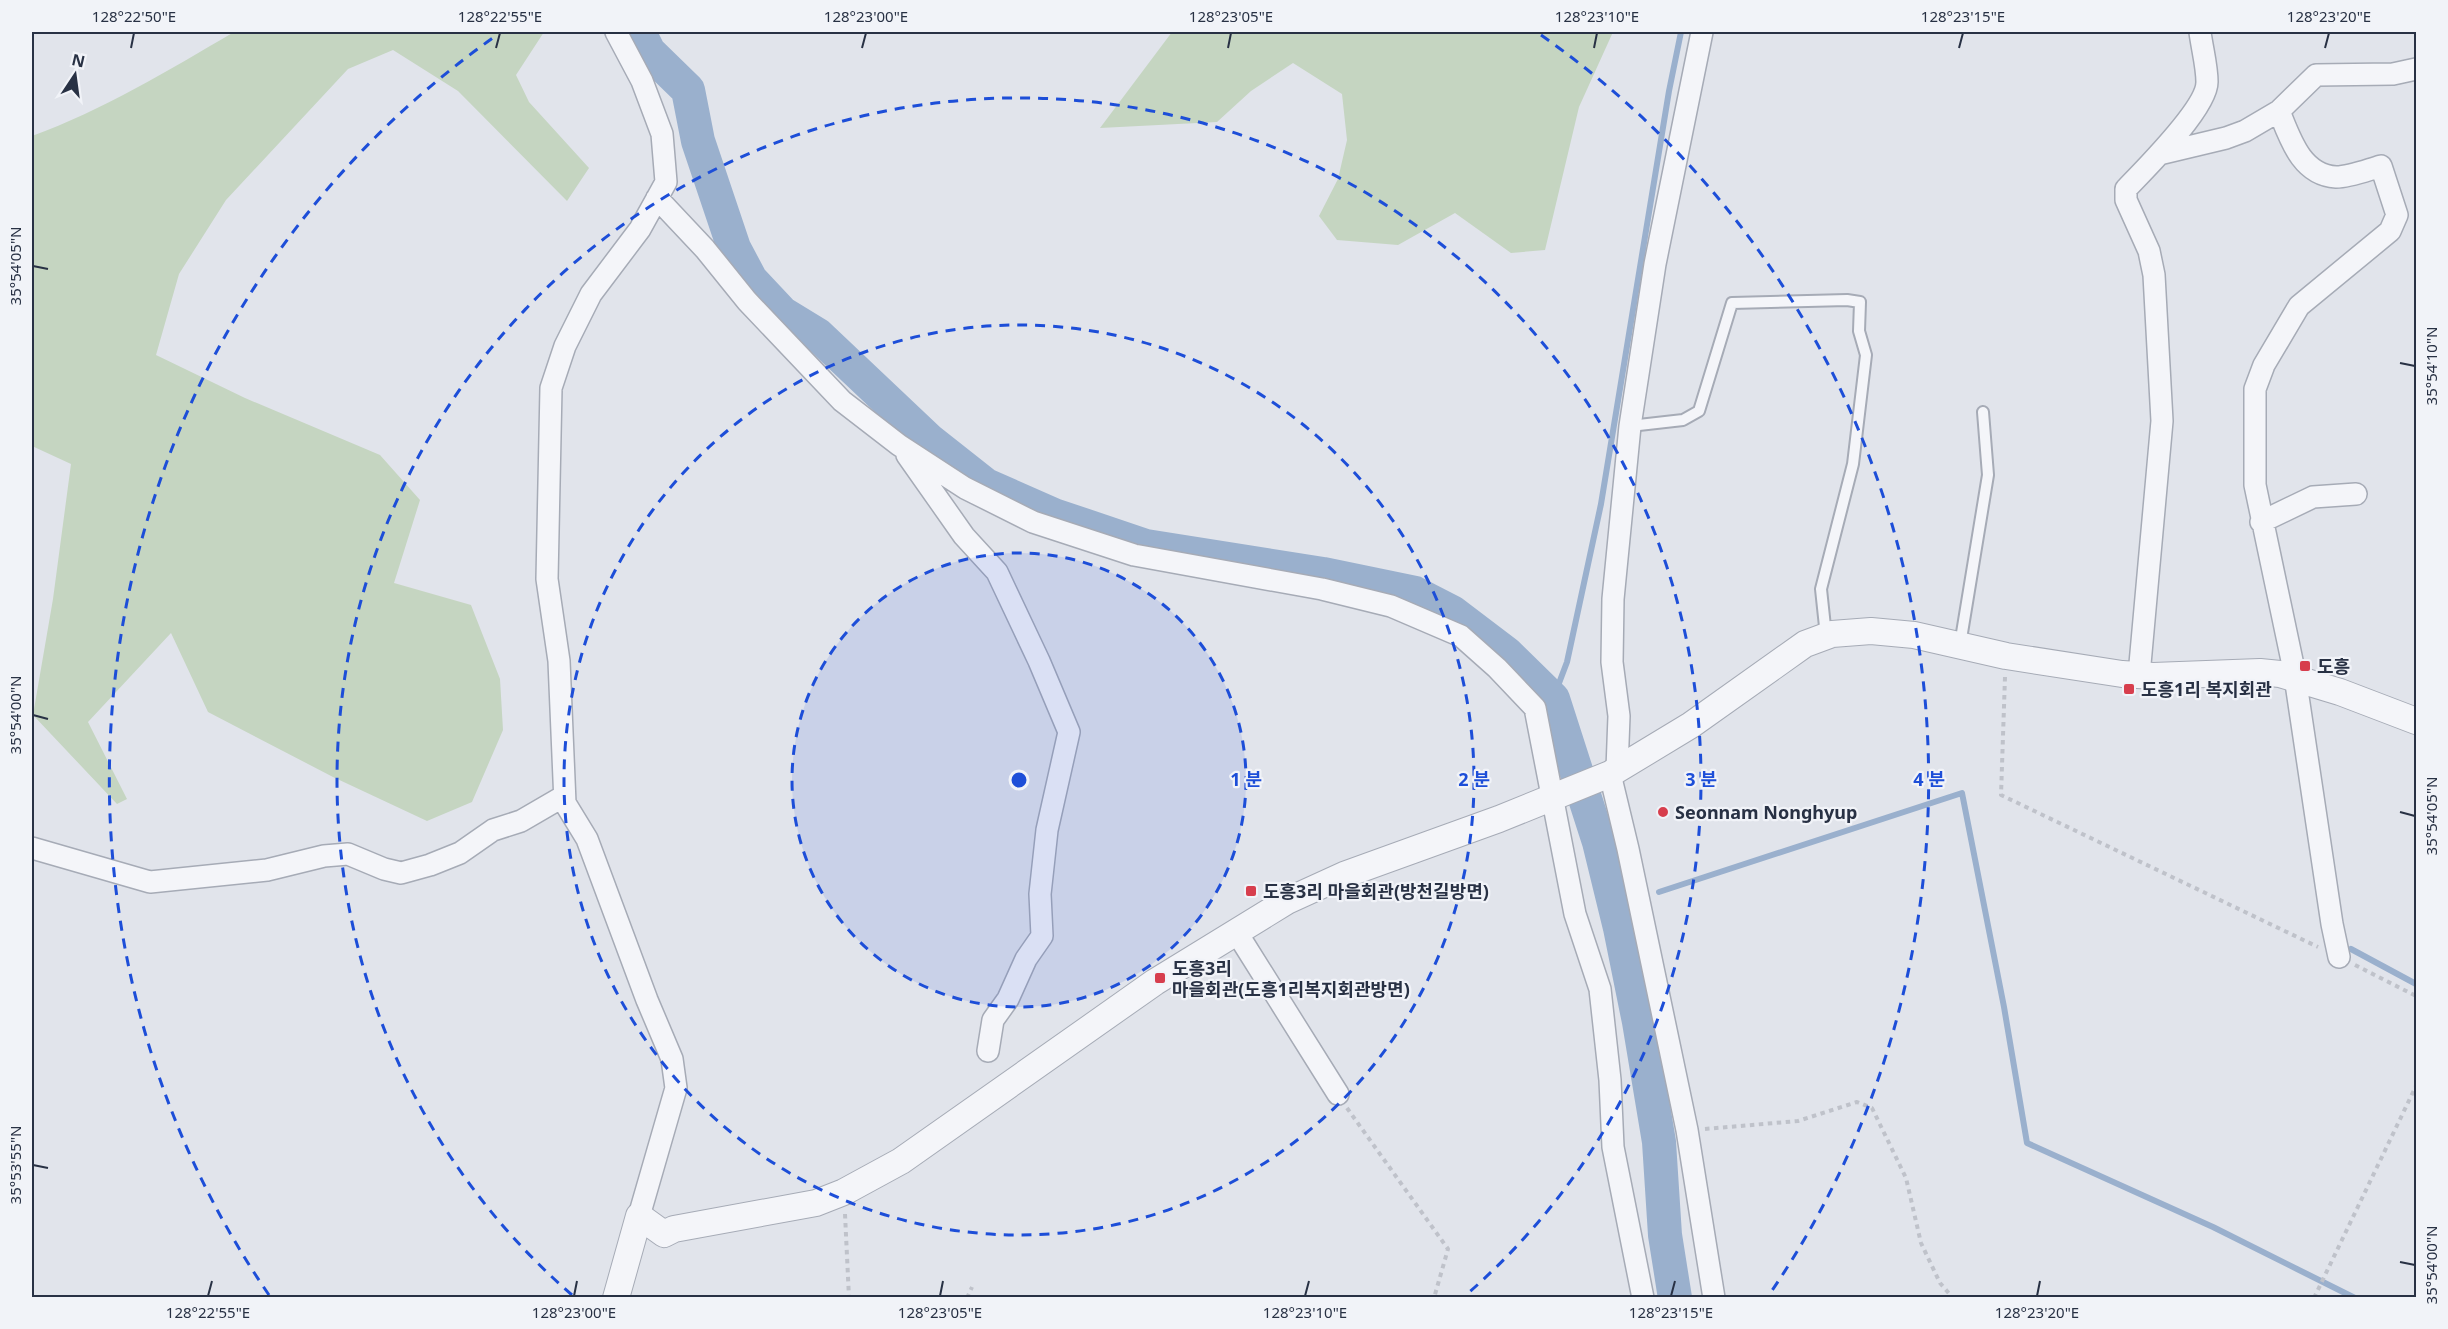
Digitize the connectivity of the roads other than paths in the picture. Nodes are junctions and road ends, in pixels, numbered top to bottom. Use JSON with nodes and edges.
{"nodes":[{"id":1,"x":616,"y":32,"type":"edge"},
{"id":2,"x":1702,"y":32,"type":"edge"},
{"id":3,"x":2200,"y":32,"type":"edge"},
{"id":4,"x":2416,"y":69,"type":"edge"},
{"id":5,"x":2278,"y":111,"type":"junction"},
{"id":6,"x":2158,"y":154,"type":"junction"},
{"id":7,"x":657,"y":198,"type":"junction"},
{"id":8,"x":1983,"y":412,"type":"dead end"},
{"id":9,"x":1630,"y":426,"type":"junction"},
{"id":10,"x":899,"y":445,"type":"junction"},
{"id":11,"x":2356,"y":494,"type":"dead end"},
{"id":12,"x":2261,"y":522,"type":"junction"},
{"id":13,"x":1826,"y":636,"type":"junction"},
{"id":14,"x":1960,"y":645,"type":"junction"},
{"id":15,"x":2139,"y":675,"type":"junction"},
{"id":16,"x":2295,"y":678,"type":"junction"},
{"id":17,"x":2416,"y":721,"type":"edge"},
{"id":18,"x":1608,"y":774,"type":"junction"},
{"id":19,"x":564,"y":796,"type":"junction"},
{"id":20,"x":1558,"y":796,"type":"junction"},
{"id":21,"x":32,"y":848,"type":"edge"},
{"id":22,"x":1237,"y":933,"type":"junction"},
{"id":23,"x":2339,"y":957,"type":"road end"},
{"id":24,"x":988,"y":1052,"type":"dead end"},
{"id":25,"x":1338,"y":1094,"type":"road end"},
{"id":26,"x":639,"y":1216,"type":"junction"},
{"id":27,"x":616,"y":1298,"type":"edge"},
{"id":28,"x":1643,"y":1298,"type":"edge"},
{"id":29,"x":1714,"y":1298,"type":"edge"}],
"edges":[{"from":1,"to":7,"type":"street"},
{"from":2,"to":9,"type":"street"},
{"from":3,"to":6,"type":"street"},
{"from":4,"to":5,"type":"street"},
{"from":5,"to":6,"type":"street"},
{"from":5,"to":12,"type":"street"},
{"from":6,"to":15,"type":"street"},
{"from":7,"to":10,"type":"street"},
{"from":7,"to":19,"type":"street"},
{"from":8,"to":14,"type":"lane"},
{"from":9,"to":13,"type":"lane"},
{"from":9,"to":18,"type":"street"},
{"from":10,"to":20,"type":"street"},
{"from":10,"to":24,"type":"street"},
{"from":11,"to":12,"type":"street"},
{"from":12,"to":16,"type":"street"},
{"from":13,"to":14,"type":"street"},
{"from":13,"to":18,"type":"street"},
{"from":14,"to":15,"type":"street"},
{"from":15,"to":16,"type":"street"},
{"from":16,"to":17,"type":"street"},
{"from":16,"to":23,"type":"street"},
{"from":18,"to":20,"type":"street"},
{"from":18,"to":29,"type":"street"},
{"from":19,"to":21,"type":"street"},
{"from":19,"to":26,"type":"street"},
{"from":20,"to":22,"type":"street"},
{"from":20,"to":28,"type":"street"},
{"from":22,"to":25,"type":"street"},
{"from":22,"to":26,"type":"street"},
{"from":26,"to":27,"type":"street"}]}
